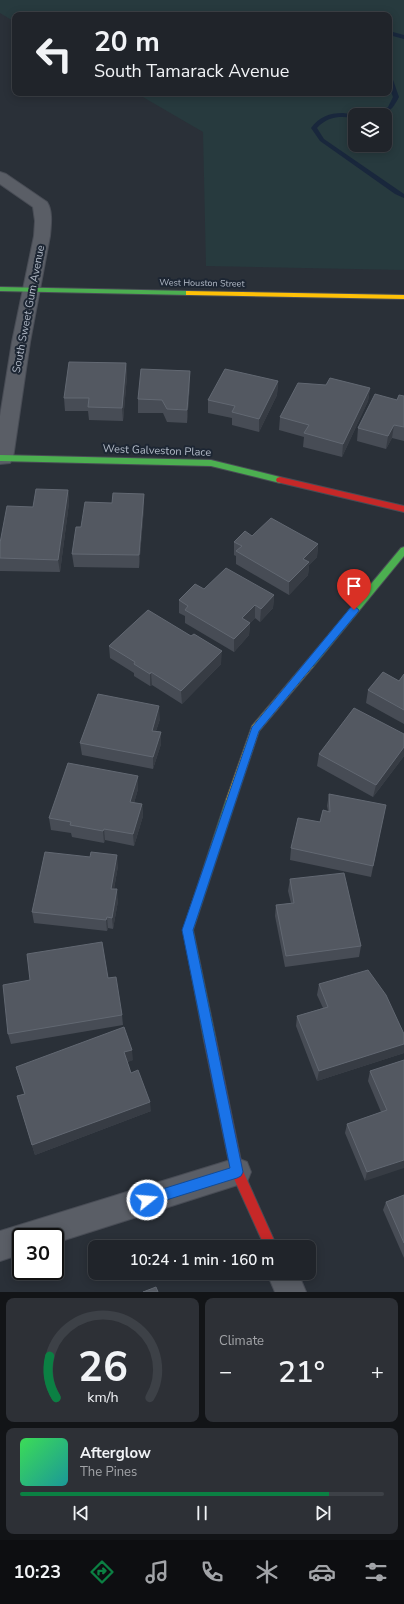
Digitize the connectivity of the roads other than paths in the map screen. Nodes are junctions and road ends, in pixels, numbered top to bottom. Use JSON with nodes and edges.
{"nodes":[{"id":1,"x":1,"y":180,"type":"edge"},
{"id":2,"x":0,"y":289,"type":"edge"},
{"id":3,"x":31,"y":289,"type":"junction"},
{"id":4,"x":404,"y":297,"type":"edge"},
{"id":5,"x":1,"y":458,"type":"edge"},
{"id":6,"x":404,"y":509,"type":"edge"},
{"id":7,"x":404,"y":550,"type":"edge"},
{"id":8,"x":237,"y":1172,"type":"junction"},
{"id":9,"x":56,"y":1228,"type":"edge"},
{"id":10,"x":268,"y":1240,"type":"edge"},
{"id":11,"x":12,"y":1242,"type":"edge"},
{"id":12,"x":0,"y":1246,"type":"edge"},
{"id":13,"x":285,"y":1280,"type":"edge"},
{"id":14,"x":291,"y":1292,"type":"edge"}],
"edges":[{"from":1,"to":3,"type":"street","name":"South Sweet Gum Avenue"},
{"from":2,"to":3,"type":"street","name":"West Houston Street"},
{"from":3,"to":4,"type":"street","name":"West Houston Street"},
{"from":3,"to":5,"type":"street","name":"South Sweet Gum Avenue"},
{"from":5,"to":6,"type":"street","name":"West Galveston Place"},
{"from":7,"to":8,"type":"street"},
{"from":8,"to":9,"type":"street"},
{"from":8,"to":10,"type":"street"},
{"from":11,"to":12,"type":"street"},
{"from":13,"to":14,"type":"street"}]}
